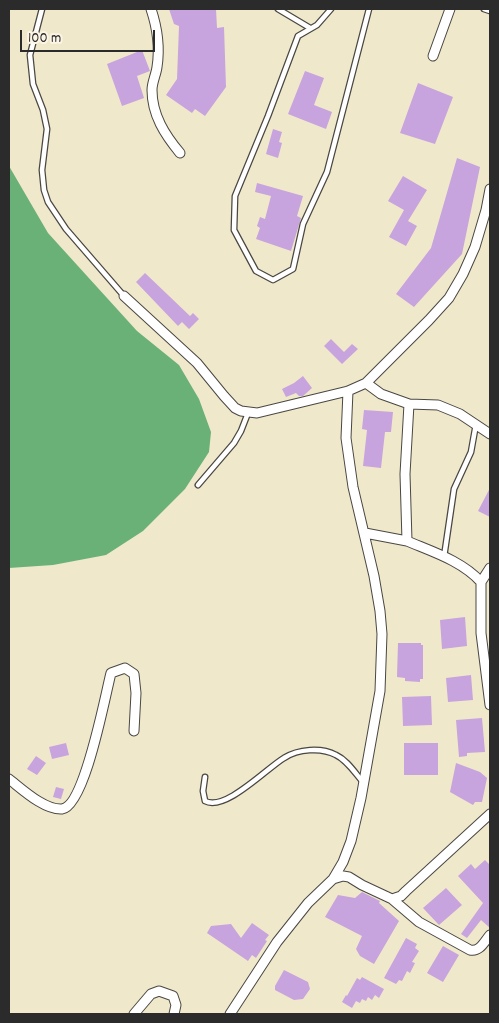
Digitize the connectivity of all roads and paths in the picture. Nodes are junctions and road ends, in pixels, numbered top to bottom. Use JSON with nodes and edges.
{"nodes":[{"id":1,"x":42,"y":9,"type":"edge"},
{"id":2,"x":151,"y":9,"type":"edge"},
{"id":3,"x":278,"y":9,"type":"edge"},
{"id":4,"x":331,"y":9,"type":"edge"},
{"id":5,"x":369,"y":9,"type":"edge"},
{"id":6,"x":450,"y":9,"type":"edge"},
{"id":7,"x":484,"y":9,"type":"edge"},
{"id":8,"x":490,"y":11,"type":"edge"},
{"id":9,"x":310,"y":28,"type":"junction"},
{"id":10,"x":433,"y":56,"type":"dead end"},
{"id":11,"x":180,"y":153,"type":"dead end"},
{"id":12,"x":490,"y":189,"type":"edge"},
{"id":13,"x":124,"y":296,"type":"joint"},
{"id":14,"x":366,"y":383,"type":"junction"},
{"id":15,"x":348,"y":391,"type":"junction"},
{"id":16,"x":409,"y":404,"type":"junction"},
{"id":17,"x":248,"y":413,"type":"junction"},
{"id":18,"x":476,"y":423,"type":"junction"},
{"id":19,"x":490,"y":434,"type":"edge"},
{"id":20,"x":198,"y":486,"type":"dead end"},
{"id":21,"x":365,"y":532,"type":"junction"},
{"id":22,"x":407,"y":541,"type":"junction"},
{"id":23,"x":444,"y":557,"type":"junction"},
{"id":24,"x":490,"y":568,"type":"edge"},
{"id":25,"x":481,"y":582,"type":"junction"},
{"id":26,"x":490,"y":705,"type":"edge"},
{"id":27,"x":134,"y":731,"type":"dead end"},
{"id":28,"x":205,"y":777,"type":"dead end"},
{"id":29,"x":9,"y":779,"type":"edge"},
{"id":30,"x":364,"y":783,"type":"junction"},
{"id":31,"x":490,"y":814,"type":"edge"},
{"id":32,"x":343,"y":862,"type":"junction"},
{"id":33,"x":333,"y":879,"type":"junction"},
{"id":34,"x":353,"y":879,"type":"junction"},
{"id":35,"x":392,"y":899,"type":"junction"},
{"id":36,"x":490,"y":935,"type":"edge"},
{"id":37,"x":134,"y":1014,"type":"edge"},
{"id":38,"x":174,"y":1014,"type":"edge"},
{"id":39,"x":230,"y":1014,"type":"edge"}],
"edges":[{"from":1,"to":13,"type":"lane"},
{"from":2,"to":11,"type":"street"},
{"from":3,"to":9,"type":"lane"},
{"from":4,"to":9,"type":"lane"},
{"from":5,"to":9,"type":"lane"},
{"from":6,"to":10,"type":"street"},
{"from":7,"to":8,"type":"lane"},
{"from":12,"to":14,"type":"street"},
{"from":13,"to":17,"type":"street"},
{"from":14,"to":15,"type":"street"},
{"from":14,"to":16,"type":"street"},
{"from":15,"to":17,"type":"street"},
{"from":15,"to":21,"type":"street"},
{"from":16,"to":18,"type":"street"},
{"from":16,"to":22,"type":"street"},
{"from":17,"to":20,"type":"lane"},
{"from":18,"to":19,"type":"street"},
{"from":18,"to":23,"type":"lane"},
{"from":21,"to":22,"type":"street"},
{"from":21,"to":30,"type":"street"},
{"from":22,"to":23,"type":"street"},
{"from":23,"to":25,"type":"street"},
{"from":24,"to":25,"type":"street"},
{"from":25,"to":26,"type":"street"},
{"from":27,"to":29,"type":"street"},
{"from":28,"to":30,"type":"lane"},
{"from":30,"to":32,"type":"street"},
{"from":31,"to":35,"type":"street"},
{"from":32,"to":33,"type":"street"},
{"from":32,"to":34,"type":"street"},
{"from":33,"to":34,"type":"street"},
{"from":33,"to":39,"type":"street"},
{"from":34,"to":35,"type":"street"},
{"from":35,"to":36,"type":"street"},
{"from":37,"to":38,"type":"street"}]}
